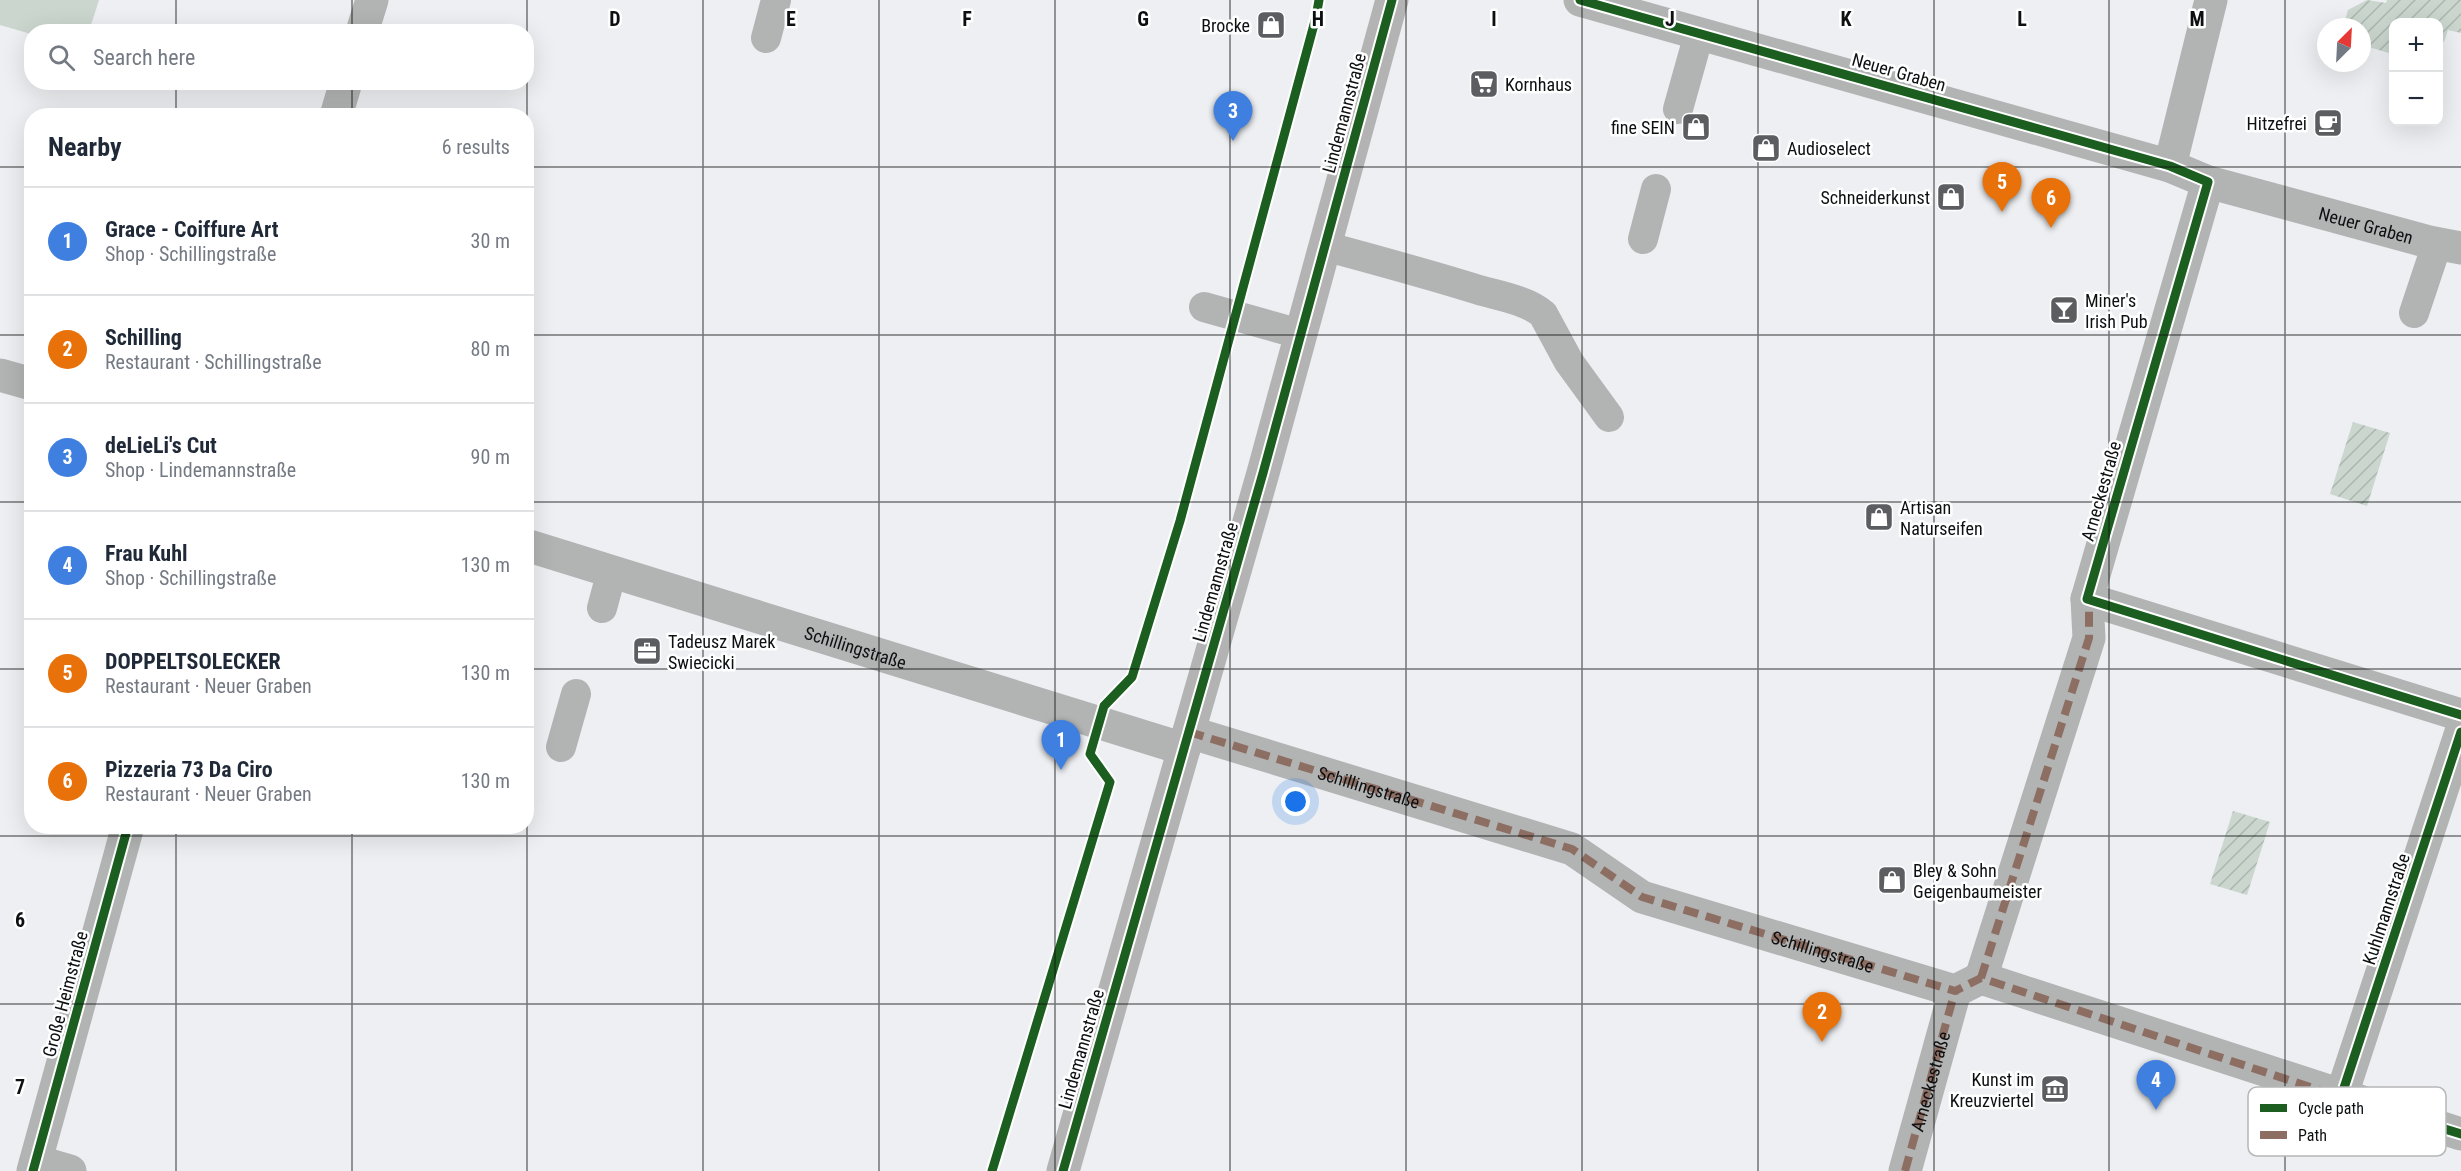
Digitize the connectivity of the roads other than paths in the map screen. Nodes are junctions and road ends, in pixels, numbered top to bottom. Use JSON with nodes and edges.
{"nodes":[{"id":1,"x":372,"y":0,"type":"edge"},
{"id":2,"x":776,"y":0,"type":"edge"},
{"id":3,"x":1392,"y":0,"type":"edge"},
{"id":4,"x":1580,"y":0,"type":"edge"},
{"id":5,"x":2211,"y":0,"type":"edge"},
{"id":6,"x":364,"y":24,"type":"edge"},
{"id":7,"x":1699,"y":34,"type":"junction"},
{"id":8,"x":766,"y":38,"type":"dead end"},
{"id":9,"x":344,"y":90,"type":"edge"},
{"id":10,"x":338,"y":108,"type":"edge"},
{"id":11,"x":1678,"y":109,"type":"dead end"},
{"id":12,"x":2170,"y":166,"type":"junction"},
{"id":13,"x":2208,"y":182,"type":"junction"},
{"id":14,"x":1656,"y":189,"type":"dead end"},
{"id":15,"x":1642,"y":239,"type":"dead end"},
{"id":16,"x":1324,"y":246,"type":"junction"},
{"id":17,"x":2449,"y":246,"type":"edge"},
{"id":18,"x":1204,"y":307,"type":"dead end"},
{"id":19,"x":2414,"y":313,"type":"dead end"},
{"id":20,"x":1300,"y":334,"type":"junction"},
{"id":21,"x":0,"y":375,"type":"edge"},
{"id":22,"x":24,"y":382,"type":"edge"},
{"id":23,"x":1609,"y":417,"type":"dead end"},
{"id":24,"x":534,"y":547,"type":"edge"},
{"id":25,"x":612,"y":571,"type":"junction"},
{"id":26,"x":2087,"y":599,"type":"junction"},
{"id":27,"x":602,"y":608,"type":"dead end"},
{"id":28,"x":576,"y":694,"type":"dead end"},
{"id":29,"x":2461,"y":715,"type":"edge"},
{"id":30,"x":2461,"y":732,"type":"edge"},
{"id":31,"x":1187,"y":740,"type":"junction"},
{"id":32,"x":561,"y":747,"type":"dead end"},
{"id":33,"x":126,"y":834,"type":"edge"},
{"id":34,"x":1968,"y":984,"type":"junction"},
{"id":35,"x":2308,"y":1087,"type":"edge"},
{"id":36,"x":2344,"y":1087,"type":"edge"},
{"id":37,"x":2446,"y":1129,"type":"edge"},
{"id":38,"x":2461,"y":1134,"type":"edge"},
{"id":39,"x":34,"y":1166,"type":"edge"},
{"id":40,"x":70,"y":1171,"type":"edge"},
{"id":41,"x":1063,"y":1171,"type":"edge"},
{"id":42,"x":1905,"y":1171,"type":"edge"}],
"edges":[{"from":1,"to":6,"type":"street"},
{"from":2,"to":8,"type":"lane"},
{"from":3,"to":16,"type":"main road","name":"Lindemannstraße"},
{"from":4,"to":7,"type":"street","name":"Neuer Graben"},
{"from":5,"to":12,"type":"street"},
{"from":7,"to":11,"type":"lane"},
{"from":7,"to":12,"type":"street","name":"Neuer Graben"},
{"from":9,"to":10,"type":"street"},
{"from":12,"to":13,"type":"street","name":"Neuer Graben"},
{"from":13,"to":17,"type":"street","name":"Neuer Graben"},
{"from":13,"to":26,"type":"street","name":"Arneckestraße"},
{"from":14,"to":15,"type":"lane"},
{"from":16,"to":20,"type":"main road","name":"Lindemannstraße"},
{"from":16,"to":23,"type":"lane"},
{"from":17,"to":19,"type":"lane"},
{"from":18,"to":20,"type":"lane"},
{"from":20,"to":31,"type":"main road","name":"Lindemannstraße"},
{"from":21,"to":22,"type":"street"},
{"from":24,"to":25,"type":"street","name":"Schillingstraße"},
{"from":25,"to":27,"type":"lane"},
{"from":25,"to":31,"type":"street","name":"Schillingstraße"},
{"from":26,"to":29,"type":"street"},
{"from":26,"to":34,"type":"street","name":"Arneckestraße"},
{"from":28,"to":32,"type":"lane"},
{"from":30,"to":36,"type":"street","name":"Kuhlmannstraße"},
{"from":31,"to":34,"type":"street","name":"Schillingstraße"},
{"from":31,"to":41,"type":"main road","name":"Lindemannstraße"},
{"from":33,"to":39,"type":"street","name":"Große Heimstraße"},
{"from":34,"to":35,"type":"street","name":"Schillingstraße"},
{"from":34,"to":42,"type":"street","name":"Arneckestraße"},
{"from":37,"to":38,"type":"street","name":"Schillingstraße"},
{"from":39,"to":40,"type":"street"}]}
